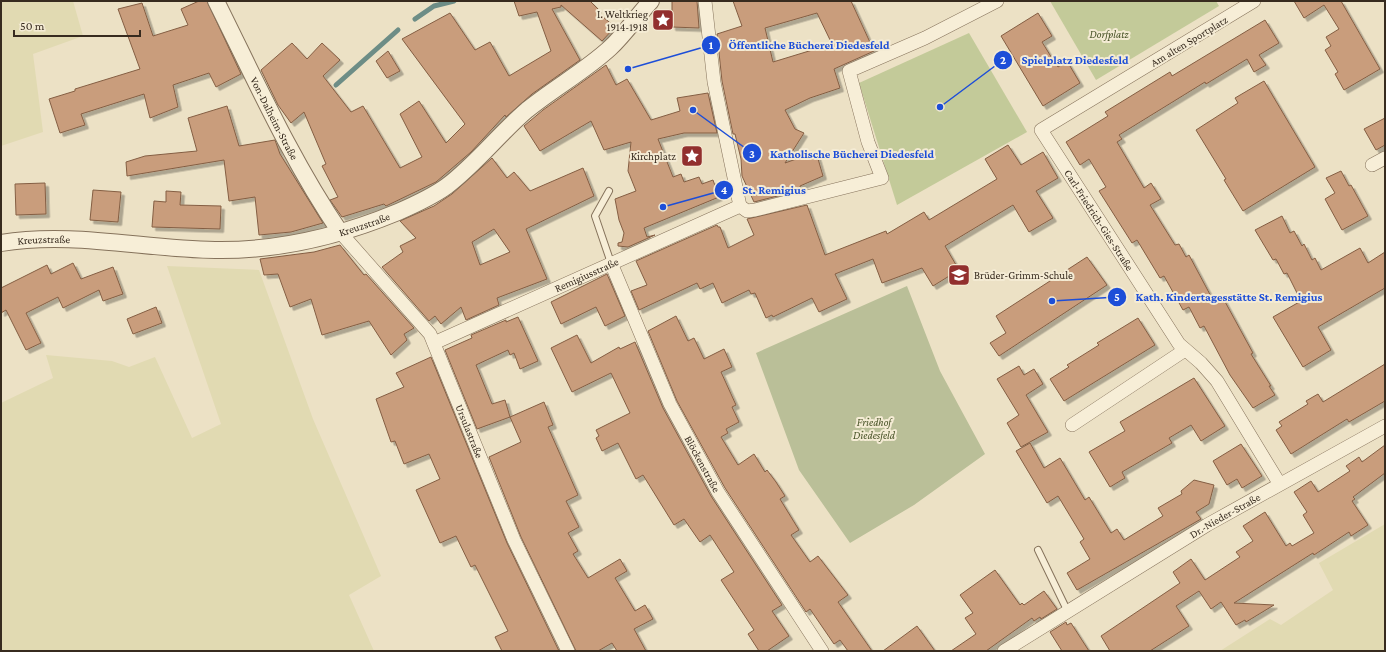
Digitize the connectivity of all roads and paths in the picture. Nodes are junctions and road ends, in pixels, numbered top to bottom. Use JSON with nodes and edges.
{"nodes":[{"id":1,"x":216,"y":1,"type":"edge"},
{"id":2,"x":651,"y":1,"type":"edge"},
{"id":3,"x":704,"y":1,"type":"edge"},
{"id":4,"x":997,"y":1,"type":"edge"},
{"id":5,"x":1254,"y":1,"type":"edge"},
{"id":6,"x":1041,"y":130,"type":"joint"},
{"id":7,"x":1385,"y":158,"type":"edge"},
{"id":8,"x":1372,"y":165,"type":"dead end"},
{"id":9,"x":610,"y":191,"type":"dead end"},
{"id":10,"x":740,"y":206,"type":"junction"},
{"id":11,"x":340,"y":232,"type":"junction"},
{"id":12,"x":1,"y":243,"type":"edge"},
{"id":13,"x":611,"y":263,"type":"junction"},
{"id":14,"x":434,"y":343,"type":"junction"},
{"id":15,"x":1185,"y":350,"type":"junction"},
{"id":16,"x":1072,"y":425,"type":"dead end"},
{"id":17,"x":1385,"y":426,"type":"edge"},
{"id":18,"x":1279,"y":483,"type":"junction"},
{"id":19,"x":1038,"y":550,"type":"dead end"},
{"id":20,"x":1067,"y":610,"type":"junction"},
{"id":21,"x":568,"y":651,"type":"edge"},
{"id":22,"x":822,"y":651,"type":"edge"},
{"id":23,"x":1004,"y":651,"type":"edge"}],
"edges":[{"from":1,"to":11,"type":"street","name":"Von-Dalheim-Straße"},
{"from":2,"to":11,"type":"street","name":"Kreuzstraße"},
{"from":3,"to":10,"type":"street"},
{"from":4,"to":10,"type":"street"},
{"from":5,"to":6,"type":"street","name":"Am alten Sportplatz"},
{"from":6,"to":15,"type":"street","name":"Carl-Friedrich-Gies-Straße"},
{"from":7,"to":8,"type":"street"},
{"from":9,"to":13,"type":"lane"},
{"from":10,"to":13,"type":"street","name":"Remigiusstraße"},
{"from":11,"to":12,"type":"street","name":"Kreuzstraße"},
{"from":11,"to":14,"type":"street","name":"Ursulastraße"},
{"from":13,"to":14,"type":"street","name":"Remigiusstraße"},
{"from":13,"to":22,"type":"street","name":"Blöckenstraße"},
{"from":14,"to":21,"type":"street","name":"Ursulastraße"},
{"from":15,"to":16,"type":"street"},
{"from":15,"to":18,"type":"street","name":"Carl-Friedrich-Gies-Straße"},
{"from":17,"to":18,"type":"street","name":"Dr.-Nieder-Straße"},
{"from":18,"to":20,"type":"street","name":"Dr.-Nieder-Straße"},
{"from":19,"to":20,"type":"lane"},
{"from":20,"to":23,"type":"street","name":"Dr.-Nieder-Straße"}]}
